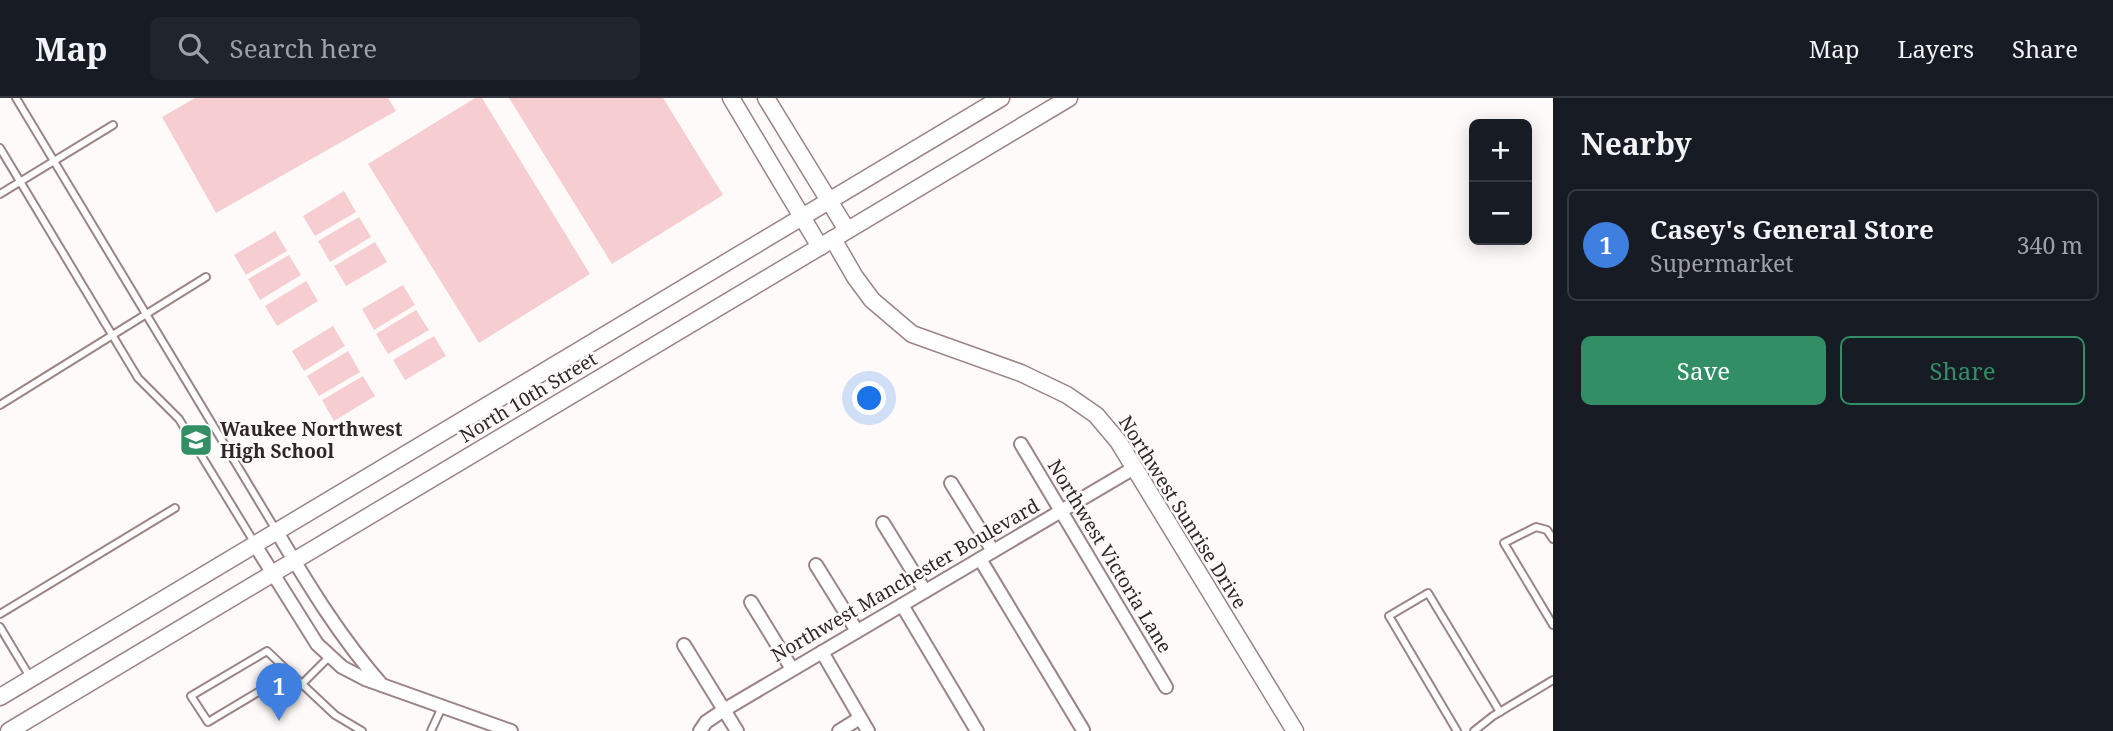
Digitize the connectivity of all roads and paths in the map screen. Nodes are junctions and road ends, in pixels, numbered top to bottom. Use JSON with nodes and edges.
{"nodes":[{"id":1,"x":16,"y":98,"type":"edge"},
{"id":2,"x":732,"y":98,"type":"edge"},
{"id":3,"x":766,"y":98,"type":"edge"},
{"id":4,"x":1001,"y":98,"type":"edge"},
{"id":5,"x":1069,"y":98,"type":"edge"},
{"id":6,"x":113,"y":125,"type":"dead end"},
{"id":7,"x":0,"y":148,"type":"edge"},
{"id":8,"x":54,"y":160,"type":"junction"},
{"id":9,"x":20,"y":182,"type":"junction"},
{"id":10,"x":0,"y":194,"type":"edge"},
{"id":11,"x":829,"y":201,"type":"junction"},
{"id":12,"x":802,"y":217,"type":"junction"},
{"id":13,"x":833,"y":239,"type":"junction"},
{"id":14,"x":206,"y":278,"type":"dead end"},
{"id":15,"x":148,"y":314,"type":"junction"},
{"id":16,"x":113,"y":336,"type":"junction"},
{"id":17,"x":0,"y":405,"type":"edge"},
{"id":18,"x":1021,"y":444,"type":"dead end"},
{"id":19,"x":1134,"y":468,"type":"junction"},
{"id":20,"x":951,"y":483,"type":"dead end"},
{"id":21,"x":175,"y":508,"type":"dead end"},
{"id":22,"x":1061,"y":511,"type":"junction"},
{"id":23,"x":883,"y":523,"type":"dead end"},
{"id":24,"x":276,"y":532,"type":"junction"},
{"id":25,"x":1553,"y":539,"type":"edge"},
{"id":26,"x":255,"y":545,"type":"junction"},
{"id":27,"x":993,"y":551,"type":"junction"},
{"id":28,"x":980,"y":559,"type":"junction"},
{"id":29,"x":294,"y":561,"type":"junction"},
{"id":30,"x":816,"y":565,"type":"dead end"},
{"id":31,"x":272,"y":574,"type":"junction"},
{"id":32,"x":925,"y":591,"type":"junction"},
{"id":33,"x":751,"y":602,"type":"dead end"},
{"id":34,"x":902,"y":605,"type":"junction"},
{"id":35,"x":0,"y":614,"type":"edge"},
{"id":36,"x":1553,"y":625,"type":"edge"},
{"id":37,"x":0,"y":627,"type":"edge"},
{"id":38,"x":857,"y":631,"type":"junction"},
{"id":39,"x":684,"y":645,"type":"dead end"},
{"id":40,"x":822,"y":652,"type":"junction"},
{"id":41,"x":330,"y":656,"type":"junction"},
{"id":42,"x":792,"y":669,"type":"junction"},
{"id":43,"x":290,"y":673,"type":"junction"},
{"id":44,"x":31,"y":679,"type":"junction"},
{"id":45,"x":1553,"y":680,"type":"edge"},
{"id":46,"x":302,"y":684,"type":"junction"},
{"id":47,"x":382,"y":685,"type":"junction"},
{"id":48,"x":1166,"y":687,"type":"dead end"},
{"id":49,"x":0,"y":698,"type":"edge"},
{"id":50,"x":442,"y":707,"type":"junction"},
{"id":51,"x":724,"y":710,"type":"junction"},
{"id":52,"x":1500,"y":712,"type":"junction"},
{"id":53,"x":860,"y":718,"type":"junction"},
{"id":54,"x":1083,"y":730,"type":"edge"},
{"id":55,"x":9,"y":731,"type":"edge"},
{"id":56,"x":362,"y":731,"type":"edge"},
{"id":57,"x":432,"y":731,"type":"edge"},
{"id":58,"x":511,"y":731,"type":"edge"},
{"id":59,"x":700,"y":731,"type":"edge"},
{"id":60,"x":737,"y":731,"type":"edge"},
{"id":61,"x":839,"y":731,"type":"edge"},
{"id":62,"x":868,"y":731,"type":"edge"},
{"id":63,"x":977,"y":731,"type":"edge"},
{"id":64,"x":1295,"y":731,"type":"edge"},
{"id":65,"x":1457,"y":731,"type":"edge"},
{"id":66,"x":1474,"y":731,"type":"edge"}],
"edges":[{"from":1,"to":8,"type":"lane"},
{"from":2,"to":12,"type":"main road","name":"Northwest Sunrise Drive"},
{"from":3,"to":11,"type":"main road","name":"Northwest Sunrise Drive"},
{"from":4,"to":11,"type":"main road","name":"North 10th Street"},
{"from":5,"to":13,"type":"main road","name":"North 10th Street"},
{"from":6,"to":8,"type":"lane"},
{"from":7,"to":9,"type":"lane"},
{"from":8,"to":9,"type":"lane"},
{"from":8,"to":15,"type":"lane"},
{"from":9,"to":10,"type":"lane"},
{"from":9,"to":16,"type":"lane"},
{"from":11,"to":12,"type":"main road","name":"North 10th Street"},
{"from":11,"to":13,"type":"main road","name":"Northwest Sunrise Drive"},
{"from":12,"to":13,"type":"main road","name":"Northwest Sunrise Drive"},
{"from":12,"to":24,"type":"main road","name":"North 10th Street"},
{"from":13,"to":19,"type":"main road","name":"Northwest Sunrise Drive"},
{"from":13,"to":29,"type":"main road","name":"North 10th Street"},
{"from":14,"to":15,"type":"lane"},
{"from":15,"to":16,"type":"lane"},
{"from":15,"to":24,"type":"lane"},
{"from":16,"to":17,"type":"lane"},
{"from":16,"to":26,"type":"lane"},
{"from":18,"to":22,"type":"street","name":"Northwest Victoria Lane"},
{"from":19,"to":22,"type":"street","name":"Northwest Manchester Boulevard"},
{"from":19,"to":64,"type":"main road","name":"Northwest Sunrise Drive"},
{"from":20,"to":27,"type":"street"},
{"from":21,"to":35,"type":"lane"},
{"from":22,"to":27,"type":"street","name":"Northwest Manchester Boulevard"},
{"from":22,"to":48,"type":"street","name":"Northwest Victoria Lane"},
{"from":23,"to":32,"type":"street"},
{"from":24,"to":26,"type":"main road","name":"North 10th Street"},
{"from":24,"to":29,"type":"street"},
{"from":25,"to":36,"type":"lane"},
{"from":26,"to":31,"type":"street"},
{"from":26,"to":44,"type":"main road","name":"North 10th Street"},
{"from":27,"to":28,"type":"street","name":"Northwest Manchester Boulevard"},
{"from":28,"to":32,"type":"street","name":"Northwest Manchester Boulevard"},
{"from":28,"to":54,"type":"street"},
{"from":29,"to":31,"type":"main road","name":"North 10th Street"},
{"from":29,"to":47,"type":"street"},
{"from":30,"to":38,"type":"street"},
{"from":31,"to":41,"type":"street"},
{"from":31,"to":55,"type":"main road","name":"North 10th Street"},
{"from":32,"to":34,"type":"street","name":"Northwest Manchester Boulevard"},
{"from":33,"to":42,"type":"street"},
{"from":34,"to":38,"type":"street","name":"Northwest Manchester Boulevard"},
{"from":34,"to":63,"type":"street"},
{"from":37,"to":44,"type":"lane"},
{"from":38,"to":40,"type":"street","name":"Northwest Manchester Boulevard"},
{"from":39,"to":51,"type":"street"},
{"from":40,"to":42,"type":"street","name":"Northwest Manchester Boulevard"},
{"from":40,"to":53,"type":"street"},
{"from":41,"to":46,"type":"lane"},
{"from":41,"to":47,"type":"street"},
{"from":42,"to":51,"type":"street","name":"Northwest Manchester Boulevard"},
{"from":43,"to":43,"type":"lane"},
{"from":43,"to":46,"type":"lane"},
{"from":44,"to":49,"type":"main road","name":"North 10th Street"},
{"from":45,"to":52,"type":"lane"},
{"from":46,"to":56,"type":"lane"},
{"from":47,"to":50,"type":"street"},
{"from":50,"to":57,"type":"lane"},
{"from":50,"to":58,"type":"street"},
{"from":51,"to":59,"type":"street","name":"Northwest Manchester Boulevard"},
{"from":51,"to":60,"type":"street"},
{"from":52,"to":65,"type":"lane"},
{"from":52,"to":66,"type":"lane"},
{"from":53,"to":61,"type":"street"},
{"from":53,"to":62,"type":"street"}]}
